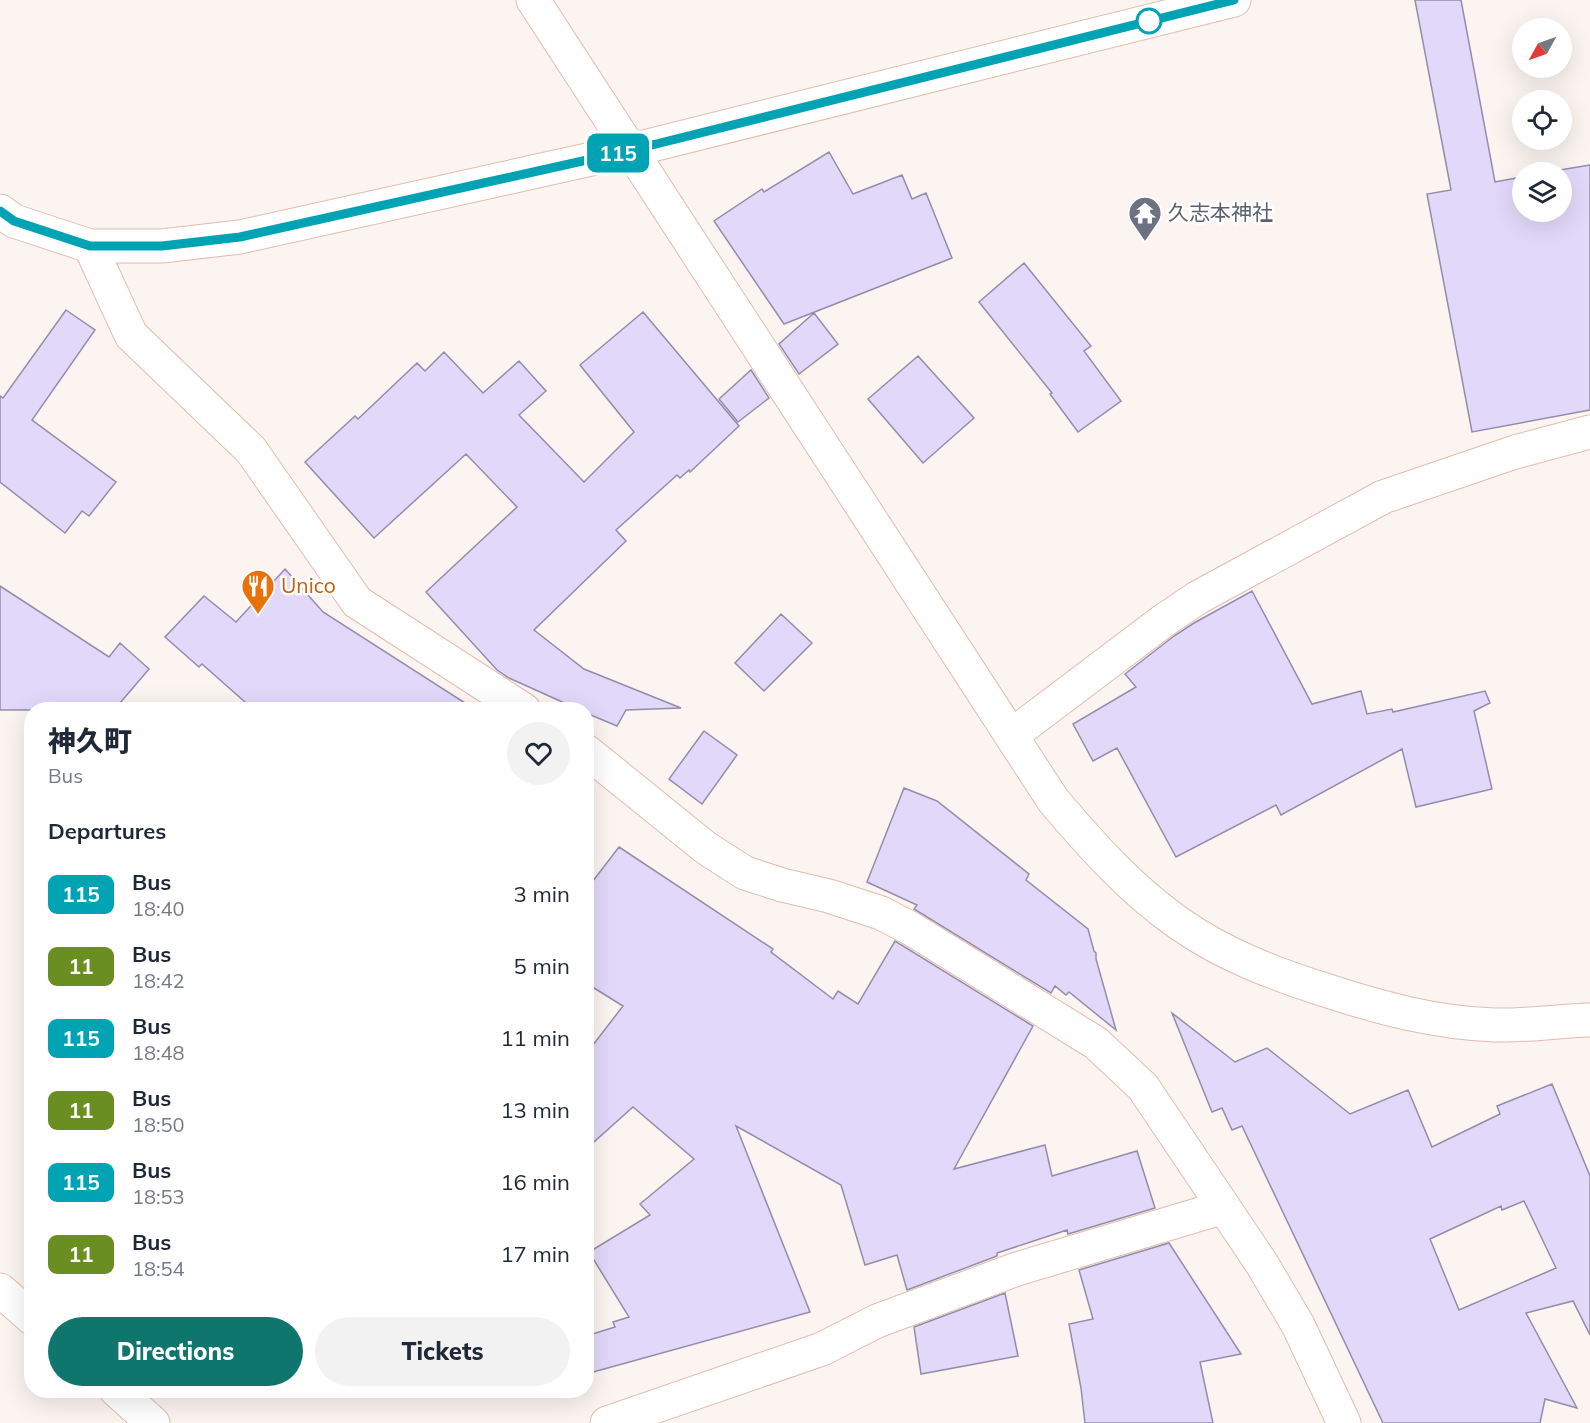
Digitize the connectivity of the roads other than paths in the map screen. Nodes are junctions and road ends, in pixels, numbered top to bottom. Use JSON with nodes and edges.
{"nodes":[{"id":1,"x":533,"y":0,"type":"edge"},
{"id":2,"x":1234,"y":0,"type":"edge"},
{"id":3,"x":632,"y":150,"type":"junction"},
{"id":4,"x":0,"y":211,"type":"edge"},
{"id":5,"x":90,"y":246,"type":"junction"},
{"id":6,"x":1590,"y":432,"type":"edge"},
{"id":7,"x":513,"y":702,"type":"edge"},
{"id":8,"x":1012,"y":735,"type":"junction"},
{"id":9,"x":594,"y":757,"type":"edge"},
{"id":10,"x":1590,"y":1020,"type":"edge"},
{"id":11,"x":1224,"y":1207,"type":"junction"},
{"id":12,"x":0,"y":1290,"type":"edge"},
{"id":13,"x":24,"y":1311,"type":"edge"},
{"id":14,"x":125,"y":1398,"type":"edge"},
{"id":15,"x":153,"y":1423,"type":"edge"},
{"id":16,"x":607,"y":1423,"type":"edge"},
{"id":17,"x":1344,"y":1423,"type":"edge"}],
"edges":[{"from":1,"to":3,"type":"street"},
{"from":2,"to":3,"type":"street"},
{"from":3,"to":5,"type":"street"},
{"from":3,"to":8,"type":"street"},
{"from":4,"to":5,"type":"street"},
{"from":5,"to":7,"type":"street"},
{"from":6,"to":8,"type":"street"},
{"from":8,"to":10,"type":"street"},
{"from":9,"to":11,"type":"street"},
{"from":11,"to":16,"type":"street"},
{"from":11,"to":17,"type":"street"},
{"from":12,"to":13,"type":"street"},
{"from":14,"to":15,"type":"street"}]}
